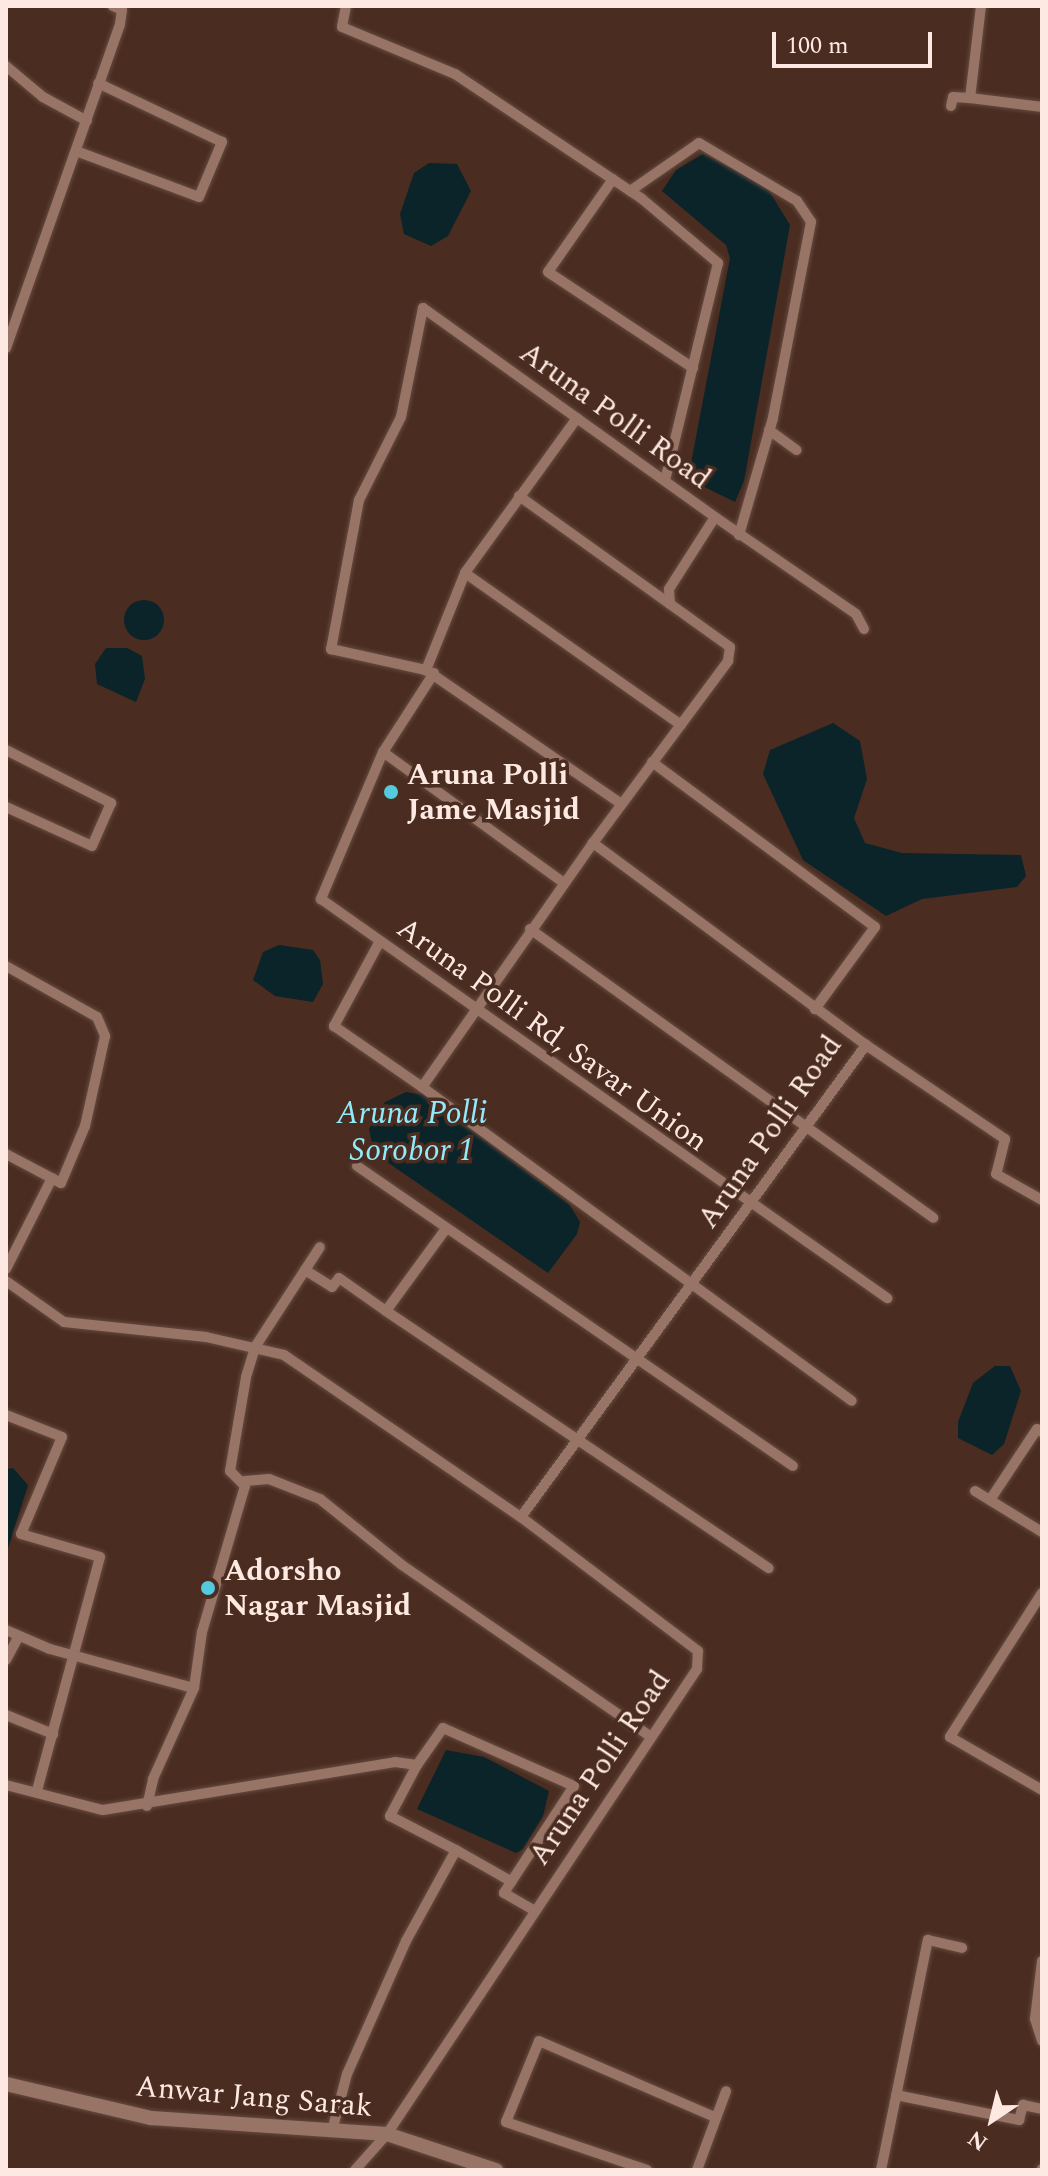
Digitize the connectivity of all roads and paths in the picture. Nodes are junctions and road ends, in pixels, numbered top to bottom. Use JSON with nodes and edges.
{"nodes":[{"id":1,"x":346,"y":6,"type":"edge"},
{"id":2,"x":981,"y":6,"type":"edge"},
{"id":3,"x":120,"y":7,"type":"edge"},
{"id":4,"x":6,"y":66,"type":"edge"},
{"id":5,"x":98,"y":83,"type":"junction"},
{"id":6,"x":970,"y":98,"type":"junction"},
{"id":7,"x":951,"y":106,"type":"dead end"},
{"id":8,"x":1042,"y":107,"type":"edge"},
{"id":9,"x":87,"y":121,"type":"junction"},
{"id":10,"x":76,"y":151,"type":"junction"},
{"id":11,"x":613,"y":179,"type":"junction"},
{"id":12,"x":630,"y":191,"type":"junction"},
{"id":13,"x":6,"y":348,"type":"edge"},
{"id":14,"x":693,"y":368,"type":"junction"},
{"id":15,"x":577,"y":418,"type":"junction"},
{"id":16,"x":769,"y":430,"type":"junction"},
{"id":17,"x":797,"y":450,"type":"dead end"},
{"id":18,"x":665,"y":481,"type":"junction"},
{"id":19,"x":519,"y":496,"type":"junction"},
{"id":20,"x":715,"y":517,"type":"junction"},
{"id":21,"x":739,"y":535,"type":"junction"},
{"id":22,"x":465,"y":573,"type":"junction"},
{"id":23,"x":670,"y":604,"type":"junction"},
{"id":24,"x":864,"y":629,"type":"dead end"},
{"id":25,"x":430,"y":671,"type":"junction"},
{"id":26,"x":681,"y":725,"type":"junction"},
{"id":27,"x":6,"y":750,"type":"edge"},
{"id":28,"x":383,"y":752,"type":"junction"},
{"id":29,"x":652,"y":762,"type":"junction"},
{"id":30,"x":620,"y":803,"type":"junction"},
{"id":31,"x":6,"y":807,"type":"edge"},
{"id":32,"x":593,"y":843,"type":"junction"},
{"id":33,"x":564,"y":883,"type":"junction"},
{"id":34,"x":530,"y":929,"type":"junction"},
{"id":35,"x":380,"y":941,"type":"junction"},
{"id":36,"x":6,"y":966,"type":"edge"},
{"id":37,"x":475,"y":1009,"type":"junction"},
{"id":38,"x":815,"y":1009,"type":"junction"},
{"id":39,"x":866,"y":1045,"type":"junction"},
{"id":40,"x":422,"y":1087,"type":"junction"},
{"id":41,"x":807,"y":1128,"type":"junction"},
{"id":42,"x":6,"y":1154,"type":"edge"},
{"id":43,"x":357,"y":1166,"type":"dead end"},
{"id":44,"x":52,"y":1178,"type":"junction"},
{"id":45,"x":1042,"y":1200,"type":"edge"},
{"id":46,"x":750,"y":1207,"type":"junction"},
{"id":47,"x":933,"y":1218,"type":"dead end"},
{"id":48,"x":445,"y":1230,"type":"junction"},
{"id":49,"x":320,"y":1247,"type":"dead end"},
{"id":50,"x":6,"y":1269,"type":"edge"},
{"id":51,"x":305,"y":1270,"type":"junction"},
{"id":52,"x":6,"y":1281,"type":"edge"},
{"id":53,"x":689,"y":1285,"type":"junction"},
{"id":54,"x":887,"y":1298,"type":"dead end"},
{"id":55,"x":386,"y":1311,"type":"junction"},
{"id":56,"x":255,"y":1347,"type":"junction"},
{"id":57,"x":633,"y":1362,"type":"junction"},
{"id":58,"x":852,"y":1401,"type":"dead end"},
{"id":59,"x":6,"y":1415,"type":"edge"},
{"id":60,"x":1042,"y":1432,"type":"edge"},
{"id":61,"x":577,"y":1444,"type":"junction"},
{"id":62,"x":793,"y":1466,"type":"dead end"},
{"id":63,"x":245,"y":1481,"type":"junction"},
{"id":64,"x":975,"y":1491,"type":"dead end"},
{"id":65,"x":990,"y":1500,"type":"junction"},
{"id":66,"x":521,"y":1517,"type":"junction"},
{"id":67,"x":1042,"y":1532,"type":"edge"},
{"id":68,"x":769,"y":1568,"type":"dead end"},
{"id":69,"x":1042,"y":1593,"type":"edge"},
{"id":70,"x":6,"y":1630,"type":"edge"},
{"id":71,"x":18,"y":1637,"type":"junction"},
{"id":72,"x":74,"y":1654,"type":"junction"},
{"id":73,"x":6,"y":1660,"type":"edge"},
{"id":74,"x":194,"y":1688,"type":"junction"},
{"id":75,"x":6,"y":1715,"type":"edge"},
{"id":76,"x":53,"y":1734,"type":"junction"},
{"id":77,"x":648,"y":1735,"type":"junction"},
{"id":78,"x":417,"y":1765,"type":"junction"},
{"id":79,"x":6,"y":1785,"type":"edge"},
{"id":80,"x":1042,"y":1790,"type":"edge"},
{"id":81,"x":37,"y":1791,"type":"junction"},
{"id":82,"x":147,"y":1806,"type":"junction"},
{"id":83,"x":456,"y":1850,"type":"junction"},
{"id":84,"x":512,"y":1882,"type":"junction"},
{"id":85,"x":533,"y":1910,"type":"junction"},
{"id":86,"x":962,"y":1948,"type":"dead end"},
{"id":87,"x":1042,"y":1961,"type":"edge"},
{"id":88,"x":1042,"y":2041,"type":"edge"},
{"id":89,"x":6,"y":2084,"type":"edge"},
{"id":90,"x":726,"y":2091,"type":"dead end"},
{"id":91,"x":896,"y":2095,"type":"junction"},
{"id":92,"x":1042,"y":2109,"type":"edge"},
{"id":93,"x":715,"y":2117,"type":"junction"},
{"id":94,"x":333,"y":2127,"type":"junction"},
{"id":95,"x":387,"y":2134,"type":"junction"},
{"id":96,"x":355,"y":2170,"type":"edge"},
{"id":97,"x":496,"y":2170,"type":"edge"},
{"id":98,"x":647,"y":2170,"type":"edge"},
{"id":99,"x":697,"y":2170,"type":"edge"},
{"id":100,"x":881,"y":2170,"type":"edge"}],
"edges":[{"from":1,"to":11,"type":"street"},
{"from":2,"to":6,"type":"street"},
{"from":3,"to":5,"type":"street"},
{"from":4,"to":9,"type":"street"},
{"from":5,"to":9,"type":"street"},
{"from":5,"to":10,"type":"street"},
{"from":6,"to":7,"type":"street"},
{"from":6,"to":8,"type":"street"},
{"from":9,"to":10,"type":"street"},
{"from":10,"to":13,"type":"street"},
{"from":11,"to":12,"type":"street"},
{"from":11,"to":14,"type":"street"},
{"from":12,"to":14,"type":"street"},
{"from":12,"to":16,"type":"street"},
{"from":14,"to":18,"type":"street"},
{"from":15,"to":18,"type":"street","name":"Aruna Polli Road"},
{"from":15,"to":19,"type":"street"},
{"from":15,"to":25,"type":"street","name":"Aruna Polli Road"},
{"from":16,"to":17,"type":"street"},
{"from":16,"to":21,"type":"street"},
{"from":18,"to":20,"type":"street","name":"Aruna Polli Road"},
{"from":19,"to":22,"type":"street"},
{"from":19,"to":23,"type":"street"},
{"from":20,"to":21,"type":"street"},
{"from":20,"to":23,"type":"street","name":"Aruna Polli Road"},
{"from":21,"to":24,"type":"street"},
{"from":22,"to":25,"type":"street"},
{"from":22,"to":26,"type":"street"},
{"from":23,"to":26,"type":"street"},
{"from":25,"to":28,"type":"street"},
{"from":25,"to":30,"type":"street"},
{"from":26,"to":29,"type":"street"},
{"from":27,"to":31,"type":"street"},
{"from":28,"to":33,"type":"street"},
{"from":28,"to":35,"type":"street","name":"Aruna Polli Rd, Savar Union"},
{"from":29,"to":30,"type":"street"},
{"from":29,"to":38,"type":"street"},
{"from":30,"to":32,"type":"street"},
{"from":32,"to":33,"type":"street"},
{"from":32,"to":38,"type":"street","name":"Aruna Polli Road"},
{"from":33,"to":34,"type":"street"},
{"from":34,"to":37,"type":"street"},
{"from":34,"to":41,"type":"street"},
{"from":35,"to":37,"type":"street","name":"Aruna Polli Rd, Savar Union"},
{"from":35,"to":40,"type":"street"},
{"from":36,"to":44,"type":"street"},
{"from":37,"to":40,"type":"street"},
{"from":37,"to":46,"type":"street","name":"Aruna Polli Rd, Savar Union"},
{"from":38,"to":39,"type":"street","name":"Aruna Polli Road"},
{"from":39,"to":41,"type":"street","name":"Aruna Polli Road"},
{"from":39,"to":45,"type":"street"},
{"from":40,"to":53,"type":"street"},
{"from":41,"to":46,"type":"street","name":"Aruna Polli Road"},
{"from":41,"to":47,"type":"street"},
{"from":42,"to":44,"type":"street"},
{"from":43,"to":48,"type":"street"},
{"from":44,"to":50,"type":"street"},
{"from":46,"to":53,"type":"street","name":"Aruna Polli Road"},
{"from":46,"to":54,"type":"street","name":"Aruna Polli Rd, Savar Union"},
{"from":48,"to":55,"type":"street"},
{"from":48,"to":57,"type":"street"},
{"from":49,"to":51,"type":"street"},
{"from":51,"to":55,"type":"street"},
{"from":51,"to":56,"type":"street"},
{"from":52,"to":56,"type":"street"},
{"from":53,"to":57,"type":"street","name":"Aruna Polli Road"},
{"from":53,"to":58,"type":"street"},
{"from":55,"to":61,"type":"street"},
{"from":56,"to":63,"type":"street"},
{"from":56,"to":66,"type":"street"},
{"from":57,"to":61,"type":"street","name":"Aruna Polli Road"},
{"from":57,"to":62,"type":"street"},
{"from":59,"to":72,"type":"street"},
{"from":60,"to":65,"type":"street"},
{"from":61,"to":66,"type":"street","name":"Aruna Polli Road"},
{"from":61,"to":68,"type":"street"},
{"from":63,"to":74,"type":"street"},
{"from":63,"to":77,"type":"street"},
{"from":64,"to":65,"type":"street"},
{"from":65,"to":67,"type":"street"},
{"from":66,"to":77,"type":"street","name":"Aruna Polli Road"},
{"from":69,"to":80,"type":"street"},
{"from":70,"to":71,"type":"street"},
{"from":71,"to":72,"type":"street"},
{"from":71,"to":73,"type":"street"},
{"from":72,"to":74,"type":"street"},
{"from":72,"to":76,"type":"street"},
{"from":74,"to":82,"type":"street"},
{"from":75,"to":76,"type":"street"},
{"from":76,"to":81,"type":"street"},
{"from":77,"to":85,"type":"street","name":"Aruna Polli Road"},
{"from":78,"to":82,"type":"street"},
{"from":78,"to":83,"type":"street"},
{"from":78,"to":84,"type":"street"},
{"from":79,"to":81,"type":"street"},
{"from":81,"to":82,"type":"street"},
{"from":83,"to":84,"type":"street"},
{"from":83,"to":94,"type":"street"},
{"from":84,"to":85,"type":"street"},
{"from":85,"to":95,"type":"street","name":"Aruna Polli Road"},
{"from":86,"to":91,"type":"street"},
{"from":87,"to":88,"type":"street"},
{"from":89,"to":94,"type":"main road","name":"Anwar Jang Sarak"},
{"from":90,"to":93,"type":"street"},
{"from":91,"to":92,"type":"street"},
{"from":91,"to":100,"type":"street"},
{"from":93,"to":98,"type":"street"},
{"from":93,"to":99,"type":"street"},
{"from":94,"to":95,"type":"main road","name":"Anwar Jang Sarak"},
{"from":95,"to":96,"type":"street","name":"Aruna Polli Road"},
{"from":95,"to":97,"type":"main road","name":"Anwar Jang Sarak"}]}
